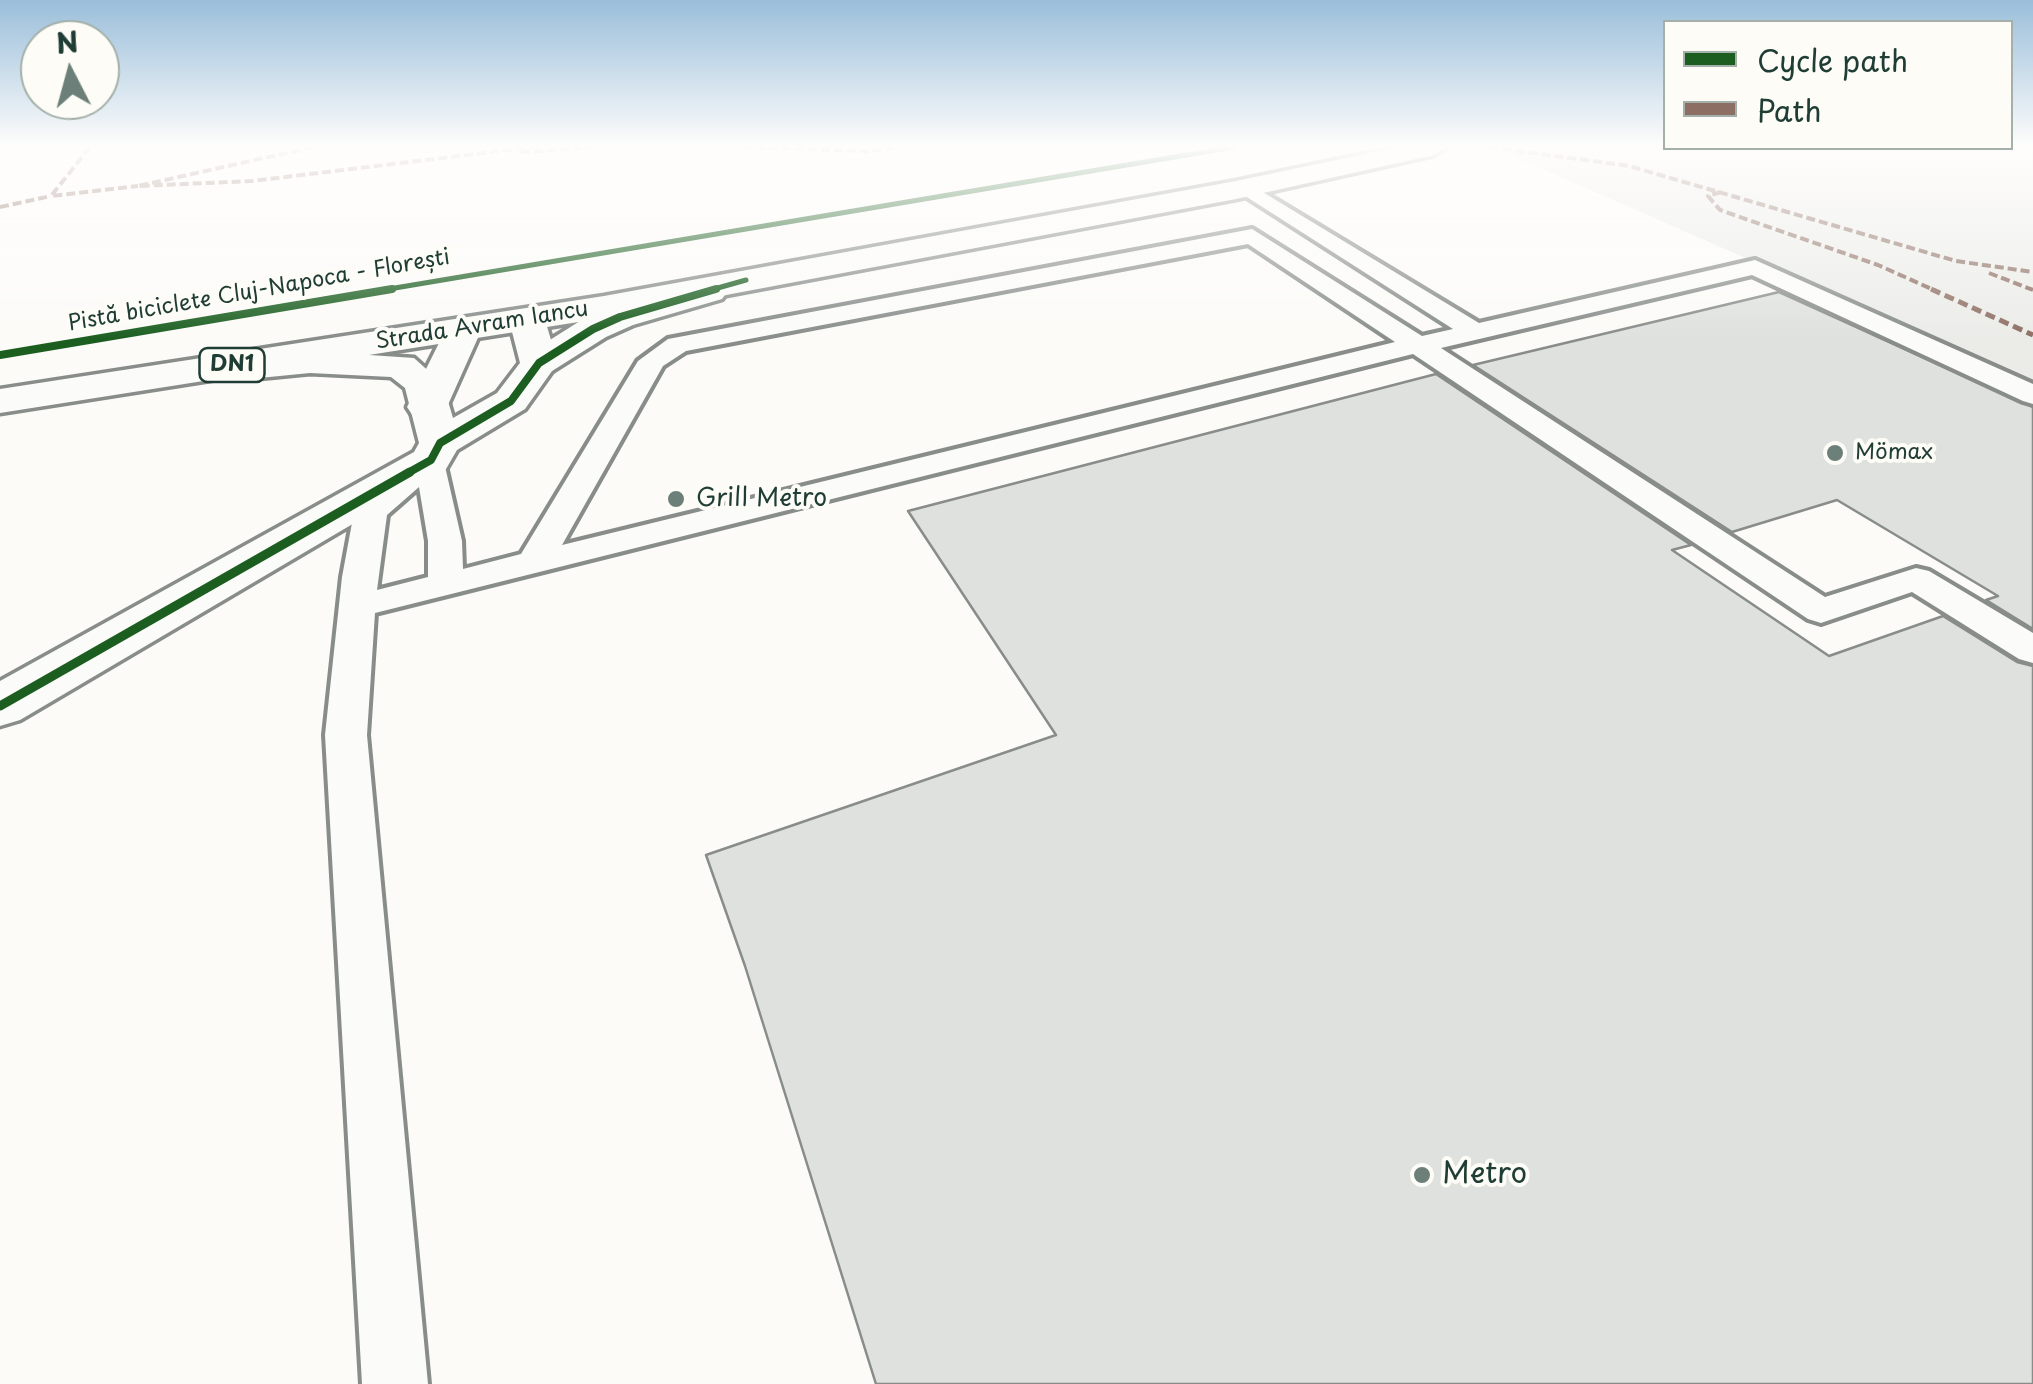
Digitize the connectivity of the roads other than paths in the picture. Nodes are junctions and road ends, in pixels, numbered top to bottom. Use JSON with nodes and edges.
{"nodes":[{"id":1,"x":918,"y":212,"type":"edge"},
{"id":2,"x":1118,"y":212,"type":"edge"},
{"id":3,"x":1284,"y":212,"type":"edge"},
{"id":4,"x":746,"y":280,"type":"junction"},
{"id":5,"x":527,"y":320,"type":"junction"},
{"id":6,"x":463,"y":331,"type":"junction"},
{"id":7,"x":1474,"y":331,"type":"junction"},
{"id":8,"x":1414,"y":344,"type":"junction"},
{"id":9,"x":539,"y":363,"type":"junction"},
{"id":10,"x":185,"y":372,"type":"junction"},
{"id":11,"x":0,"y":375,"type":"edge"},
{"id":12,"x":2033,"y":394,"type":"edge"},
{"id":13,"x":0,"y":401,"type":"edge"},
{"id":14,"x":433,"y":436,"type":"junction"},
{"id":15,"x":534,"y":564,"type":"junction"},
{"id":16,"x":446,"y":586,"type":"junction"},
{"id":17,"x":358,"y":606,"type":"junction"},
{"id":18,"x":2033,"y":650,"type":"edge"},
{"id":19,"x":0,"y":706,"type":"edge"},
{"id":20,"x":394,"y":1384,"type":"edge"}],
"edges":[{"from":1,"to":11,"type":"main road","name":"Strada Avram Iancu","number":"DN1"},
{"from":2,"to":4,"type":"main road","name":"Strada Avram Iancu","number":"DN1"},
{"from":3,"to":7,"type":"lane"},
{"from":4,"to":5,"type":"main road","name":"Strada Avram Iancu","number":"DN1"},
{"from":4,"to":9,"type":"main road"},
{"from":5,"to":6,"type":"main road","name":"Strada Avram Iancu","number":"DN1"},
{"from":5,"to":9,"type":"main road"},
{"from":6,"to":10,"type":"main road","name":"Strada Avram Iancu","number":"DN1"},
{"from":6,"to":14,"type":"main road"},
{"from":7,"to":8,"type":"lane"},
{"from":7,"to":12,"type":"lane"},
{"from":8,"to":15,"type":"lane"},
{"from":8,"to":15,"type":"lane"},
{"from":8,"to":18,"type":"lane"},
{"from":9,"to":14,"type":"main road"},
{"from":10,"to":13,"type":"main road","name":"Strada Avram Iancu","number":"DN1"},
{"from":10,"to":14,"type":"main road"},
{"from":14,"to":16,"type":"lane"},
{"from":14,"to":17,"type":"lane"},
{"from":14,"to":19,"type":"main road"},
{"from":15,"to":16,"type":"lane"},
{"from":16,"to":17,"type":"lane"},
{"from":17,"to":20,"type":"lane"}]}
